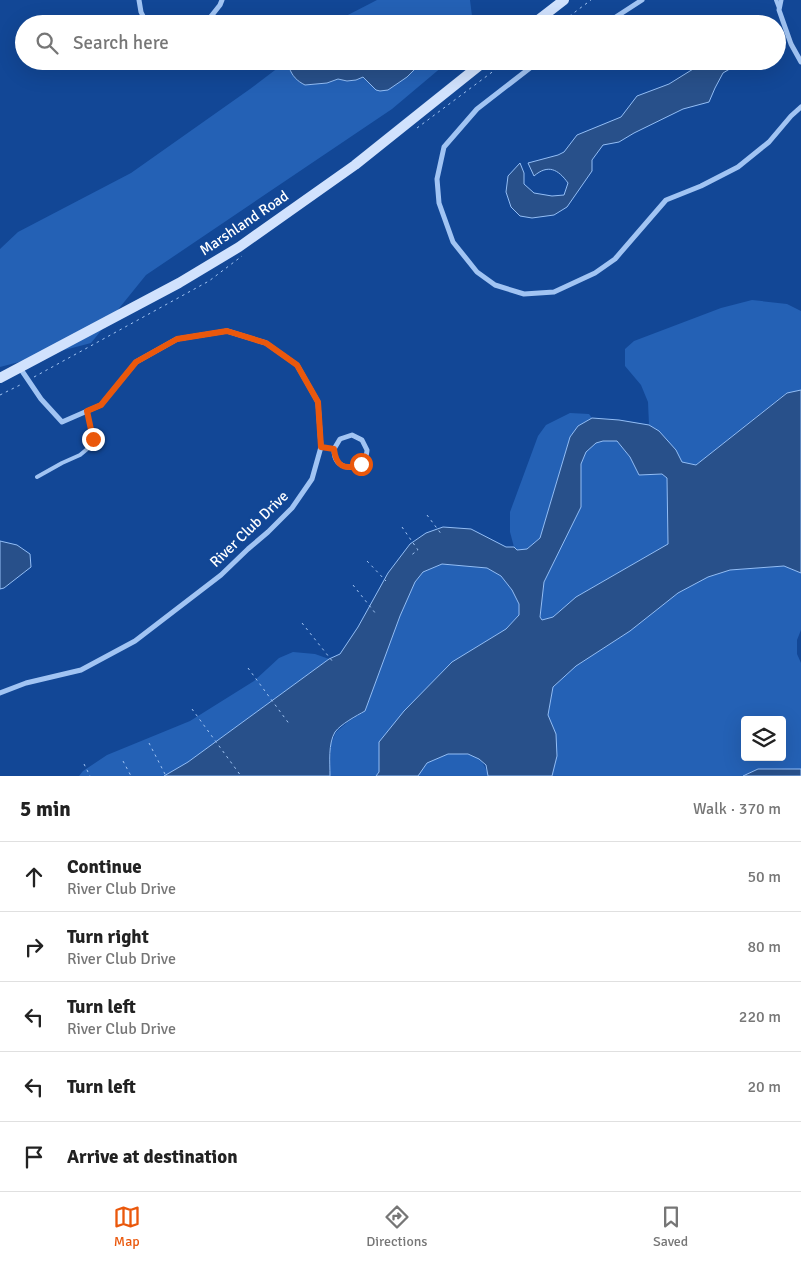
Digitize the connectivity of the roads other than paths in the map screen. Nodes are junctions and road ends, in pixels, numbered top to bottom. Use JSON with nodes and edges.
{"nodes":[{"id":1,"x":139,"y":0,"type":"edge"},
{"id":2,"x":222,"y":0,"type":"edge"},
{"id":3,"x":564,"y":0,"type":"edge"},
{"id":4,"x":642,"y":0,"type":"edge"},
{"id":5,"x":776,"y":0,"type":"edge"},
{"id":6,"x":781,"y":0,"type":"edge"},
{"id":7,"x":780,"y":10,"type":"junction"},
{"id":8,"x":142,"y":15,"type":"edge"},
{"id":9,"x":212,"y":15,"type":"edge"},
{"id":10,"x":545,"y":15,"type":"edge"},
{"id":11,"x":619,"y":15,"type":"edge"},
{"id":12,"x":782,"y":15,"type":"edge"},
{"id":13,"x":786,"y":29,"type":"edge"},
{"id":14,"x":801,"y":62,"type":"edge"},
{"id":15,"x":475,"y":70,"type":"edge"},
{"id":16,"x":527,"y":70,"type":"edge"},
{"id":17,"x":801,"y":107,"type":"edge"},
{"id":18,"x":20,"y":368,"type":"junction"},
{"id":19,"x":0,"y":378,"type":"edge"},
{"id":20,"x":87,"y":411,"type":"junction"},
{"id":21,"x":321,"y":447,"type":"junction"},
{"id":22,"x":334,"y":449,"type":"junction"},
{"id":23,"x":37,"y":477,"type":"dead end"},
{"id":24,"x":0,"y":692,"type":"edge"}],
"edges":[{"from":1,"to":8,"type":"street"},
{"from":2,"to":9,"type":"street"},
{"from":3,"to":10,"type":"street"},
{"from":4,"to":11,"type":"street"},
{"from":5,"to":7,"type":"lane"},
{"from":6,"to":7,"type":"street"},
{"from":7,"to":12,"type":"street"},
{"from":13,"to":14,"type":"street"},
{"from":15,"to":18,"type":"street","name":"Marshland Road"},
{"from":16,"to":17,"type":"street"},
{"from":18,"to":19,"type":"street","name":"Marshland Road"},
{"from":18,"to":20,"type":"street","name":"River Club Drive"},
{"from":20,"to":21,"type":"street","name":"River Club Drive"},
{"from":20,"to":23,"type":"lane"},
{"from":21,"to":22,"type":"street"},
{"from":21,"to":24,"type":"street","name":"River Club Drive"},
{"from":22,"to":22,"type":"street"}]}
